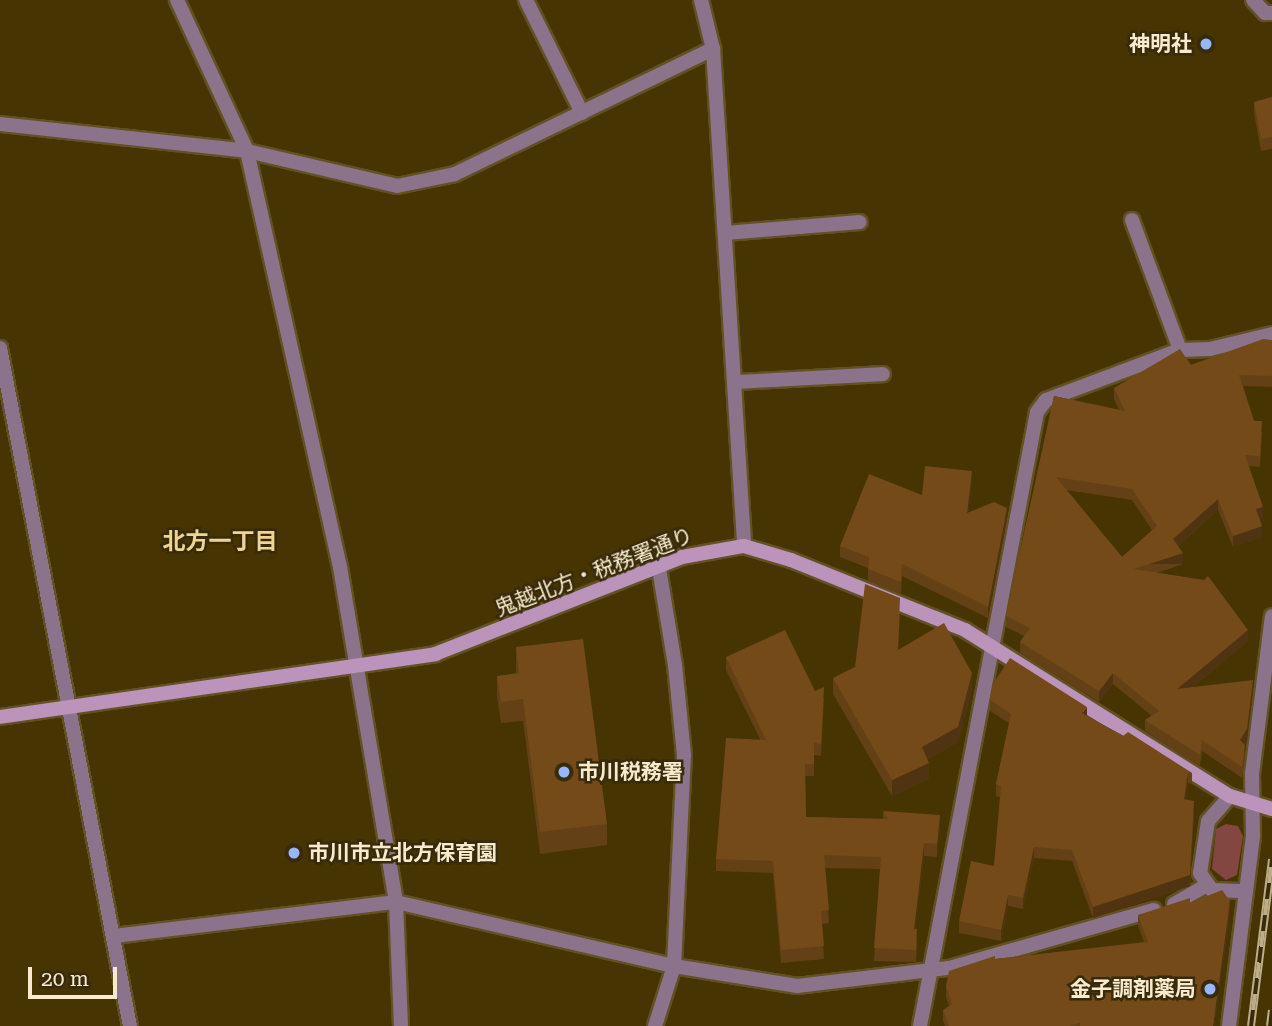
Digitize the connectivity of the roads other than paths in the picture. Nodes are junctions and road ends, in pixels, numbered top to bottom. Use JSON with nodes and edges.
{"nodes":[{"id":1,"x":177,"y":0,"type":"edge"},
{"id":2,"x":526,"y":0,"type":"edge"},
{"id":3,"x":701,"y":0,"type":"edge"},
{"id":4,"x":1253,"y":0,"type":"edge"},
{"id":5,"x":1272,"y":13,"type":"edge"},
{"id":6,"x":713,"y":49,"type":"junction"},
{"id":7,"x":582,"y":113,"type":"junction"},
{"id":8,"x":0,"y":124,"type":"edge"},
{"id":9,"x":247,"y":151,"type":"junction"},
{"id":10,"x":1132,"y":220,"type":"dead end"},
{"id":11,"x":860,"y":222,"type":"dead end"},
{"id":12,"x":726,"y":233,"type":"junction"},
{"id":13,"x":1272,"y":334,"type":"edge"},
{"id":14,"x":0,"y":348,"type":"edge"},
{"id":15,"x":1180,"y":351,"type":"junction"},
{"id":16,"x":883,"y":374,"type":"dead end"},
{"id":17,"x":737,"y":382,"type":"junction"},
{"id":18,"x":744,"y":547,"type":"junction"},
{"id":19,"x":659,"y":568,"type":"junction"},
{"id":20,"x":1272,"y":616,"type":"edge"},
{"id":21,"x":992,"y":645,"type":"junction"},
{"id":22,"x":358,"y":665,"type":"junction"},
{"id":23,"x":66,"y":708,"type":"junction"},
{"id":24,"x":0,"y":717,"type":"edge"},
{"id":25,"x":1230,"y":796,"type":"junction"},
{"id":26,"x":1252,"y":804,"type":"junction"},
{"id":27,"x":1272,"y":808,"type":"edge"},
{"id":28,"x":1205,"y":886,"type":"junction"},
{"id":29,"x":1246,"y":891,"type":"junction"},
{"id":30,"x":396,"y":902,"type":"junction"},
{"id":31,"x":114,"y":936,"type":"junction"},
{"id":32,"x":674,"y":966,"type":"junction"},
{"id":33,"x":928,"y":972,"type":"junction"},
{"id":34,"x":130,"y":1026,"type":"edge"},
{"id":35,"x":401,"y":1026,"type":"edge"},
{"id":36,"x":655,"y":1026,"type":"edge"},
{"id":37,"x":920,"y":1026,"type":"edge"},
{"id":38,"x":1229,"y":1026,"type":"edge"}],
"edges":[{"from":1,"to":9,"type":"street"},
{"from":2,"to":7,"type":"street"},
{"from":3,"to":6,"type":"street"},
{"from":4,"to":5,"type":"street"},
{"from":6,"to":7,"type":"street"},
{"from":6,"to":12,"type":"street"},
{"from":7,"to":9,"type":"street"},
{"from":8,"to":9,"type":"street"},
{"from":9,"to":22,"type":"street"},
{"from":10,"to":15,"type":"street"},
{"from":11,"to":12,"type":"street"},
{"from":12,"to":17,"type":"street"},
{"from":13,"to":15,"type":"street"},
{"from":14,"to":23,"type":"street"},
{"from":15,"to":21,"type":"street"},
{"from":16,"to":17,"type":"street"},
{"from":17,"to":18,"type":"street"},
{"from":18,"to":19,"type":"street","name":"鬼越北方・税務署通り"},
{"from":18,"to":21,"type":"street","name":"鬼越北方・税務署通り"},
{"from":19,"to":22,"type":"street","name":"鬼越北方・税務署通り"},
{"from":19,"to":32,"type":"street"},
{"from":20,"to":26,"type":"street"},
{"from":21,"to":25,"type":"street","name":"鬼越北方・税務署通り"},
{"from":21,"to":33,"type":"street"},
{"from":22,"to":23,"type":"street","name":"鬼越北方・税務署通り"},
{"from":22,"to":30,"type":"street"},
{"from":23,"to":24,"type":"street","name":"鬼越北方・税務署通り"},
{"from":23,"to":31,"type":"street"},
{"from":25,"to":26,"type":"street","name":"鬼越北方・税務署通り"},
{"from":25,"to":28,"type":"street"},
{"from":26,"to":27,"type":"street","name":"鬼越北方・税務署通り"},
{"from":26,"to":29,"type":"street"},
{"from":28,"to":29,"type":"street"},
{"from":28,"to":33,"type":"street"},
{"from":29,"to":38,"type":"street"},
{"from":30,"to":31,"type":"street"},
{"from":30,"to":32,"type":"street"},
{"from":30,"to":35,"type":"street"},
{"from":31,"to":34,"type":"street"},
{"from":32,"to":33,"type":"street"},
{"from":32,"to":36,"type":"street"},
{"from":33,"to":37,"type":"street"}]}
